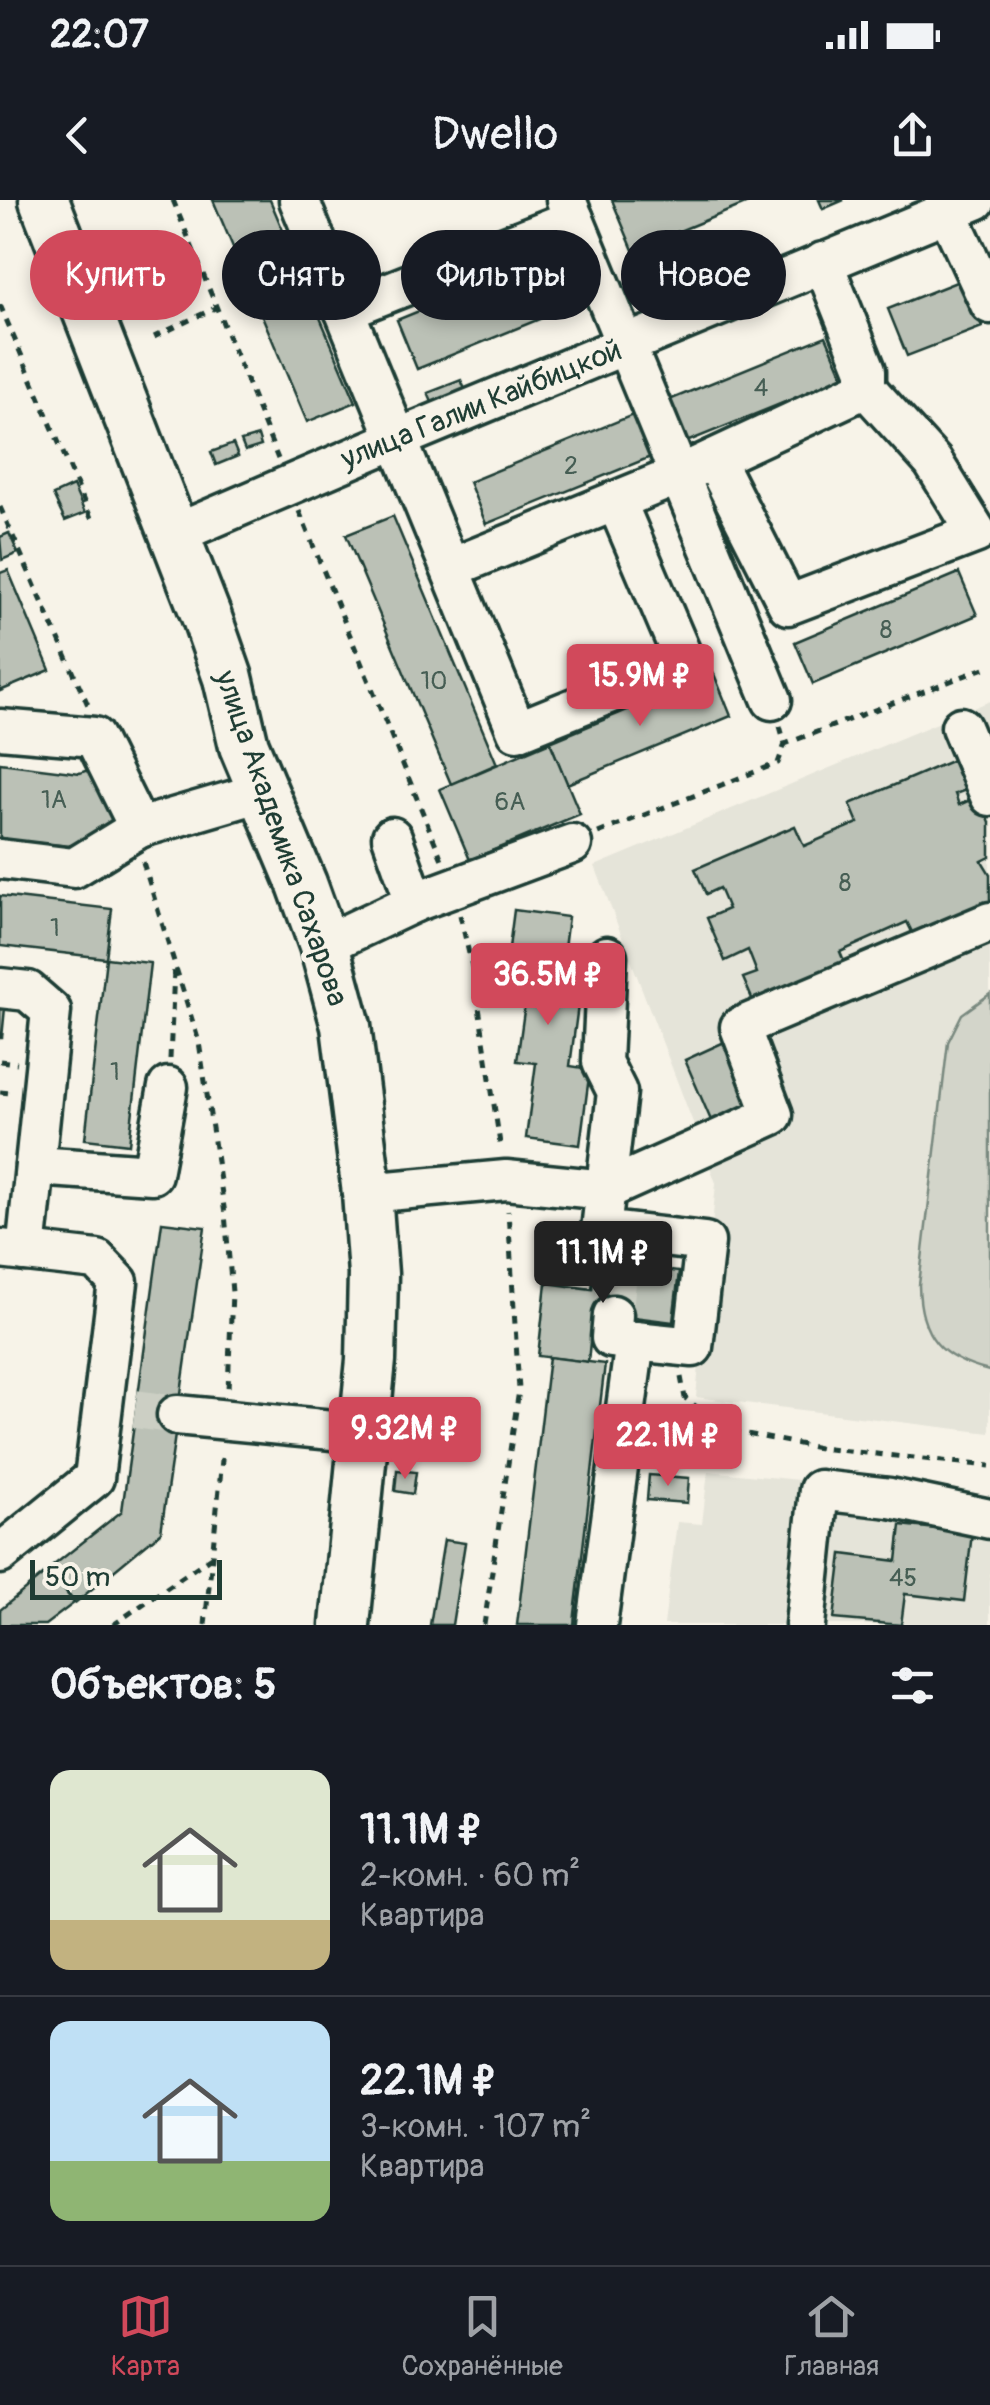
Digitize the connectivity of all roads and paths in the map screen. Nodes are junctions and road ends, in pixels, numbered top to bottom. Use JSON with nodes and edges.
{"nodes":[{"id":1,"x":10,"y":200,"type":"edge"},
{"id":2,"x":44,"y":200,"type":"edge"},
{"id":3,"x":299,"y":200,"type":"edge"},
{"id":4,"x":962,"y":206,"type":"edge"},
{"id":5,"x":570,"y":209,"type":"edge"},
{"id":6,"x":311,"y":230,"type":"edge"},
{"id":7,"x":823,"y":262,"type":"junction"},
{"id":8,"x":381,"y":293,"type":"edge"},
{"id":9,"x":990,"y":304,"type":"edge"},
{"id":10,"x":0,"y":306,"type":"edge"},
{"id":11,"x":216,"y":307,"type":"dead end"},
{"id":12,"x":348,"y":320,"type":"edge"},
{"id":13,"x":154,"y":337,"type":"dead end"},
{"id":14,"x":626,"y":344,"type":"junction"},
{"id":15,"x":866,"y":388,"type":"junction"},
{"id":16,"x":397,"y":438,"type":"junction"},
{"id":17,"x":714,"y":459,"type":"junction"},
{"id":18,"x":680,"y":474,"type":"junction"},
{"id":19,"x":616,"y":501,"type":"junction"},
{"id":20,"x":94,"y":525,"type":"dead end"},
{"id":21,"x":165,"y":538,"type":"junction"},
{"id":22,"x":984,"y":549,"type":"edge"},
{"id":23,"x":450,"y":568,"type":"junction"},
{"id":24,"x":990,"y":666,"type":"edge"},
{"id":25,"x":772,"y":700,"type":"joint"},
{"id":26,"x":961,"y":727,"type":"dead end"},
{"id":27,"x":0,"y":729,"type":"edge"},
{"id":28,"x":785,"y":744,"type":"junction"},
{"id":29,"x":262,"y":792,"type":"junction"},
{"id":30,"x":990,"y":796,"type":"edge"},
{"id":31,"x":139,"y":828,"type":"junction"},
{"id":32,"x":392,"y":837,"type":"dead end"},
{"id":33,"x":572,"y":844,"type":"joint"},
{"id":34,"x":0,"y":859,"type":"edge"},
{"id":35,"x":415,"y":902,"type":"junction"},
{"id":36,"x":990,"y":922,"type":"edge"},
{"id":37,"x":324,"y":945,"type":"junction"},
{"id":38,"x":607,"y":956,"type":"dead end"},
{"id":39,"x":174,"y":966,"type":"dead end"},
{"id":40,"x":0,"y":988,"type":"edge"},
{"id":41,"x":168,"y":1087,"type":"joint"},
{"id":42,"x":35,"y":1166,"type":"junction"},
{"id":43,"x":606,"y":1190,"type":"junction"},
{"id":44,"x":366,"y":1193,"type":"junction"},
{"id":45,"x":13,"y":1250,"type":"edge"},
{"id":46,"x":676,"y":1345,"type":"junction"},
{"id":47,"x":177,"y":1415,"type":"tunnel mouth"},
{"id":48,"x":364,"y":1433,"type":"junction"},
{"id":49,"x":990,"y":1466,"type":"edge"},
{"id":50,"x":990,"y":1519,"type":"edge"},
{"id":51,"x":0,"y":1554,"type":"edge"},
{"id":52,"x":211,"y":1557,"type":"dead end"},
{"id":53,"x":113,"y":1625,"type":"edge"},
{"id":54,"x":345,"y":1625,"type":"edge"},
{"id":55,"x":596,"y":1625,"type":"edge"},
{"id":56,"x":805,"y":1625,"type":"edge"}],
"edges":[{"from":1,"to":21,"type":"main road"},
{"from":2,"to":21,"type":"main road","name":"улица Академика Сахарова"},
{"from":3,"to":6,"type":"street"},
{"from":4,"to":7,"type":"street","name":"улица Галии Кайбицкой"},
{"from":4,"to":9,"type":"street"},
{"from":5,"to":8,"type":"street"},
{"from":5,"to":14,"type":"street"},
{"from":7,"to":14,"type":"street","name":"улица Галии Кайбицкой"},
{"from":7,"to":15,"type":"street"},
{"from":10,"to":20,"type":"path"},
{"from":11,"to":13,"type":"path"},
{"from":12,"to":16,"type":"street"},
{"from":14,"to":16,"type":"street","name":"улица Галии Кайбицкой"},
{"from":14,"to":18,"type":"street"},
{"from":15,"to":17,"type":"street"},
{"from":15,"to":22,"type":"street"},
{"from":16,"to":21,"type":"street","name":"улица Галии Кайбицкой"},
{"from":16,"to":23,"type":"street"},
{"from":17,"to":18,"type":"street"},
{"from":17,"to":22,"type":"street"},
{"from":18,"to":19,"type":"street"},
{"from":18,"to":25,"type":"street"},
{"from":19,"to":23,"type":"street"},
{"from":19,"to":23,"type":"street"},
{"from":21,"to":29,"type":"main road","name":"улица Академика Сахарова"},
{"from":24,"to":28,"type":"path"},
{"from":25,"to":28,"type":"path"},
{"from":26,"to":30,"type":"street"},
{"from":27,"to":31,"type":"street"},
{"from":28,"to":33,"type":"path"},
{"from":29,"to":31,"type":"street"},
{"from":29,"to":37,"type":"main road","name":"улица Академика Сахарова"},
{"from":31,"to":34,"type":"street"},
{"from":32,"to":35,"type":"street"},
{"from":33,"to":35,"type":"street"},
{"from":35,"to":37,"type":"street"},
{"from":36,"to":43,"type":"street"},
{"from":37,"to":44,"type":"main road","name":"улица Академика Сахарова"},
{"from":38,"to":43,"type":"street"},
{"from":39,"to":41,"type":"path"},
{"from":40,"to":42,"type":"street"},
{"from":41,"to":42,"type":"street"},
{"from":42,"to":45,"type":"street"},
{"from":43,"to":44,"type":"street"},
{"from":43,"to":46,"type":"street"},
{"from":44,"to":48,"type":"main road","name":"улица Академика Сахарова"},
{"from":45,"to":51,"type":"street"},
{"from":46,"to":49,"type":"path"},
{"from":46,"to":55,"type":"street"},
{"from":47,"to":48,"type":"street"},
{"from":48,"to":54,"type":"main road","name":"улица Академика Сахарова"},
{"from":50,"to":56,"type":"street"},
{"from":52,"to":53,"type":"path"}]}
